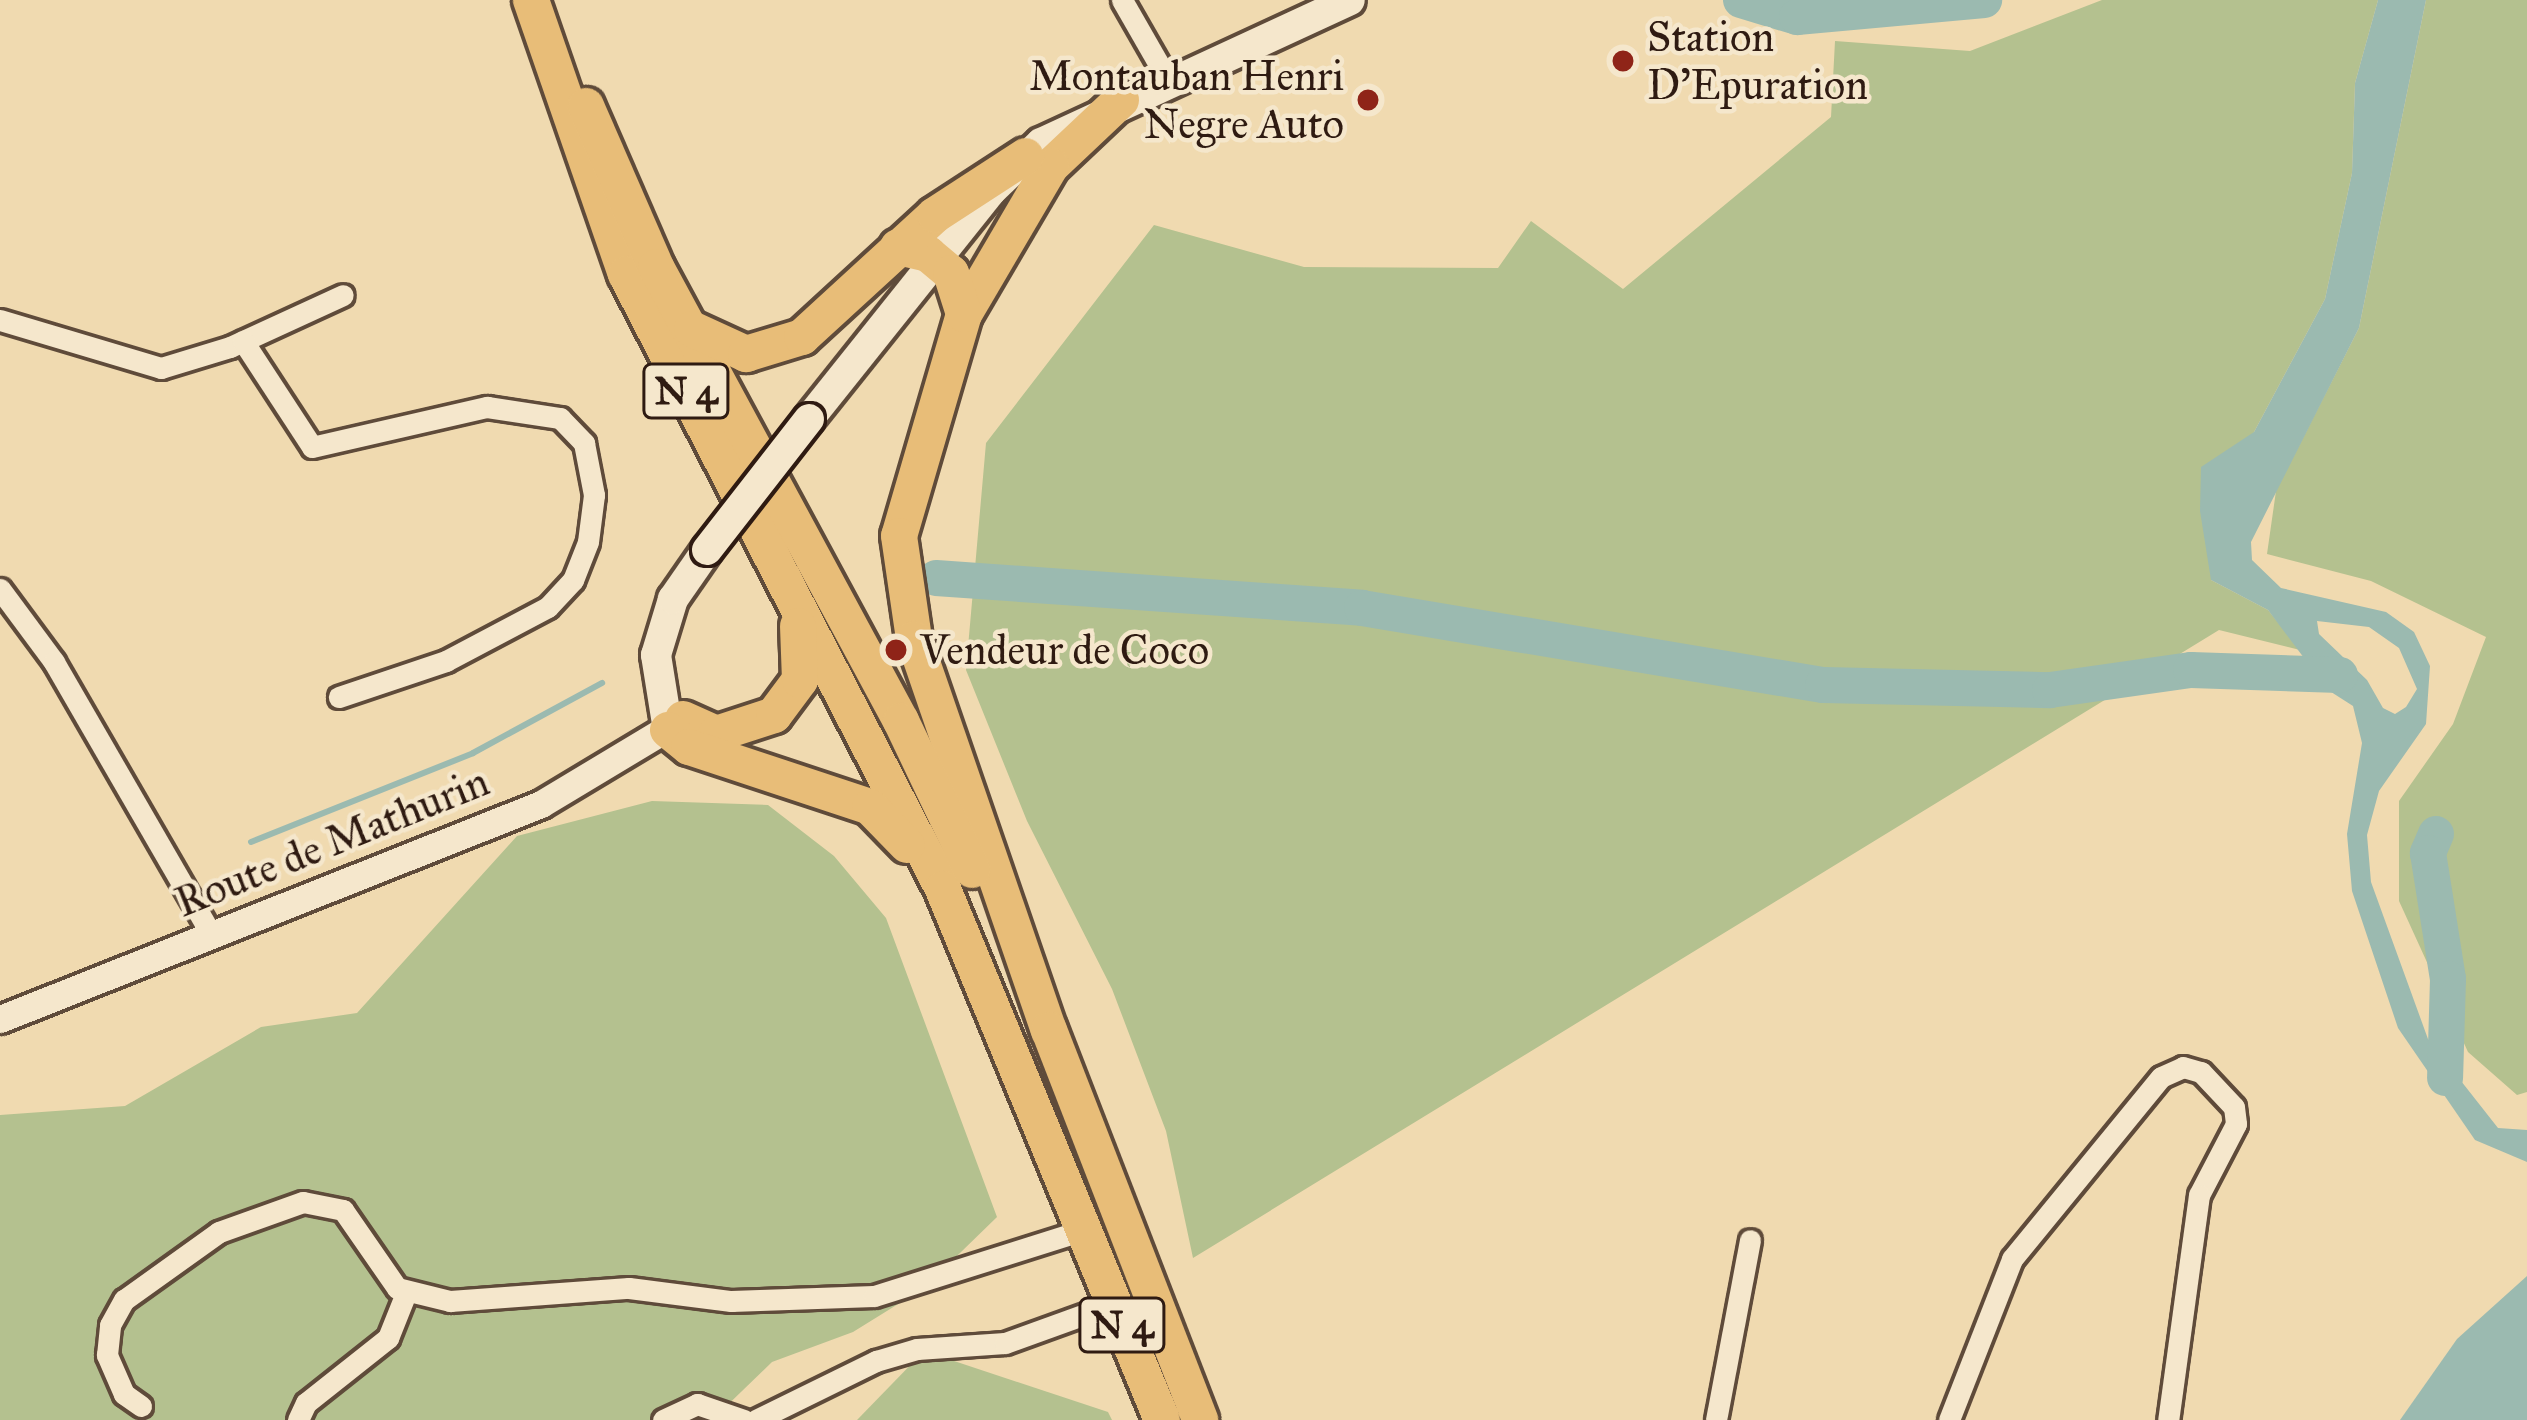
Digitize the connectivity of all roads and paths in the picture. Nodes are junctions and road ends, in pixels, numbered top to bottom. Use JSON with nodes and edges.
{"nodes":[{"id":1,"x":531,"y":0,"type":"edge"},
{"id":2,"x":554,"y":0,"type":"edge"},
{"id":3,"x":1122,"y":0,"type":"edge"},
{"id":4,"x":1350,"y":0,"type":"edge"},
{"id":5,"x":1169,"y":82,"type":"junction"},
{"id":6,"x":1121,"y":100,"type":"junction"},
{"id":7,"x":1026,"y":155,"type":"junction"},
{"id":8,"x":1032,"y":193,"type":"junction"},
{"id":9,"x":964,"y":231,"type":"junction"},
{"id":10,"x":898,"y":247,"type":"junction"},
{"id":11,"x":939,"y":261,"type":"junction"},
{"id":12,"x":344,"y":295,"type":"dead end"},
{"id":13,"x":964,"y":314,"type":"junction"},
{"id":14,"x":0,"y":320,"type":"edge"},
{"id":15,"x":692,"y":328,"type":"junction"},
{"id":16,"x":243,"y":341,"type":"junction"},
{"id":17,"x":0,"y":590,"type":"edge"},
{"id":18,"x":796,"y":610,"type":"junction"},
{"id":19,"x":339,"y":697,"type":"dead end"},
{"id":20,"x":675,"y":724,"type":"junction"},
{"id":21,"x":212,"y":934,"type":"junction"},
{"id":22,"x":994,"y":1000,"type":"junction"},
{"id":23,"x":0,"y":1019,"type":"edge"},
{"id":24,"x":1049,"y":1030,"type":"junction"},
{"id":25,"x":1083,"y":1231,"type":"junction"},
{"id":26,"x":1750,"y":1240,"type":"dead end"},
{"id":27,"x":406,"y":1293,"type":"junction"},
{"id":28,"x":1150,"y":1293,"type":"junction"},
{"id":29,"x":1113,"y":1304,"type":"junction"},
{"id":30,"x":141,"y":1406,"type":"dead end"},
{"id":31,"x":298,"y":1420,"type":"edge"},
{"id":32,"x":663,"y":1420,"type":"edge"},
{"id":33,"x":744,"y":1420,"type":"edge"},
{"id":34,"x":756,"y":1420,"type":"edge"},
{"id":35,"x":1162,"y":1420,"type":"edge"},
{"id":36,"x":1200,"y":1420,"type":"edge"},
{"id":37,"x":1211,"y":1420,"type":"edge"},
{"id":38,"x":1716,"y":1420,"type":"edge"},
{"id":39,"x":1949,"y":1420,"type":"edge"},
{"id":40,"x":2168,"y":1420,"type":"edge"}],
"edges":[{"from":1,"to":18,"type":"highway","number":"N 4"},
{"from":2,"to":15,"type":"highway","number":"N 4"},
{"from":3,"to":5,"type":"street"},
{"from":4,"to":5,"type":"main road"},
{"from":5,"to":6,"type":"main road"},
{"from":6,"to":7,"type":"main road"},
{"from":6,"to":8,"type":"highway"},
{"from":7,"to":9,"type":"main road"},
{"from":7,"to":10,"type":"highway"},
{"from":8,"to":9,"type":"main road"},
{"from":8,"to":13,"type":"highway"},
{"from":9,"to":11,"type":"main road"},
{"from":10,"to":11,"type":"highway"},
{"from":10,"to":15,"type":"highway"},
{"from":11,"to":13,"type":"highway"},
{"from":11,"to":20,"type":"main road","bridge":true},
{"from":12,"to":16,"type":"street"},
{"from":13,"to":24,"type":"highway"},
{"from":14,"to":16,"type":"street"},
{"from":15,"to":24,"type":"highway","number":"N 4"},
{"from":16,"to":19,"type":"street"},
{"from":17,"to":21,"type":"street"},
{"from":18,"to":20,"type":"highway"},
{"from":18,"to":22,"type":"highway","number":"N 4"},
{"from":20,"to":21,"type":"street","name":"Route de Mathurin"},
{"from":20,"to":22,"type":"highway"},
{"from":21,"to":23,"type":"street","name":"Route de Mathurin"},
{"from":22,"to":25,"type":"highway","number":"N 4"},
{"from":24,"to":28,"type":"highway","number":"N 4"},
{"from":25,"to":27,"type":"street"},
{"from":25,"to":29,"type":"highway","number":"N 4"},
{"from":26,"to":38,"type":"street"},
{"from":27,"to":30,"type":"street"},
{"from":27,"to":31,"type":"street"},
{"from":28,"to":36,"type":"highway","number":"N 4"},
{"from":28,"to":37,"type":"street"},
{"from":29,"to":34,"type":"street"},
{"from":29,"to":35,"type":"highway","number":"N 4"},
{"from":32,"to":33,"type":"street"},
{"from":39,"to":40,"type":"street"}]}
